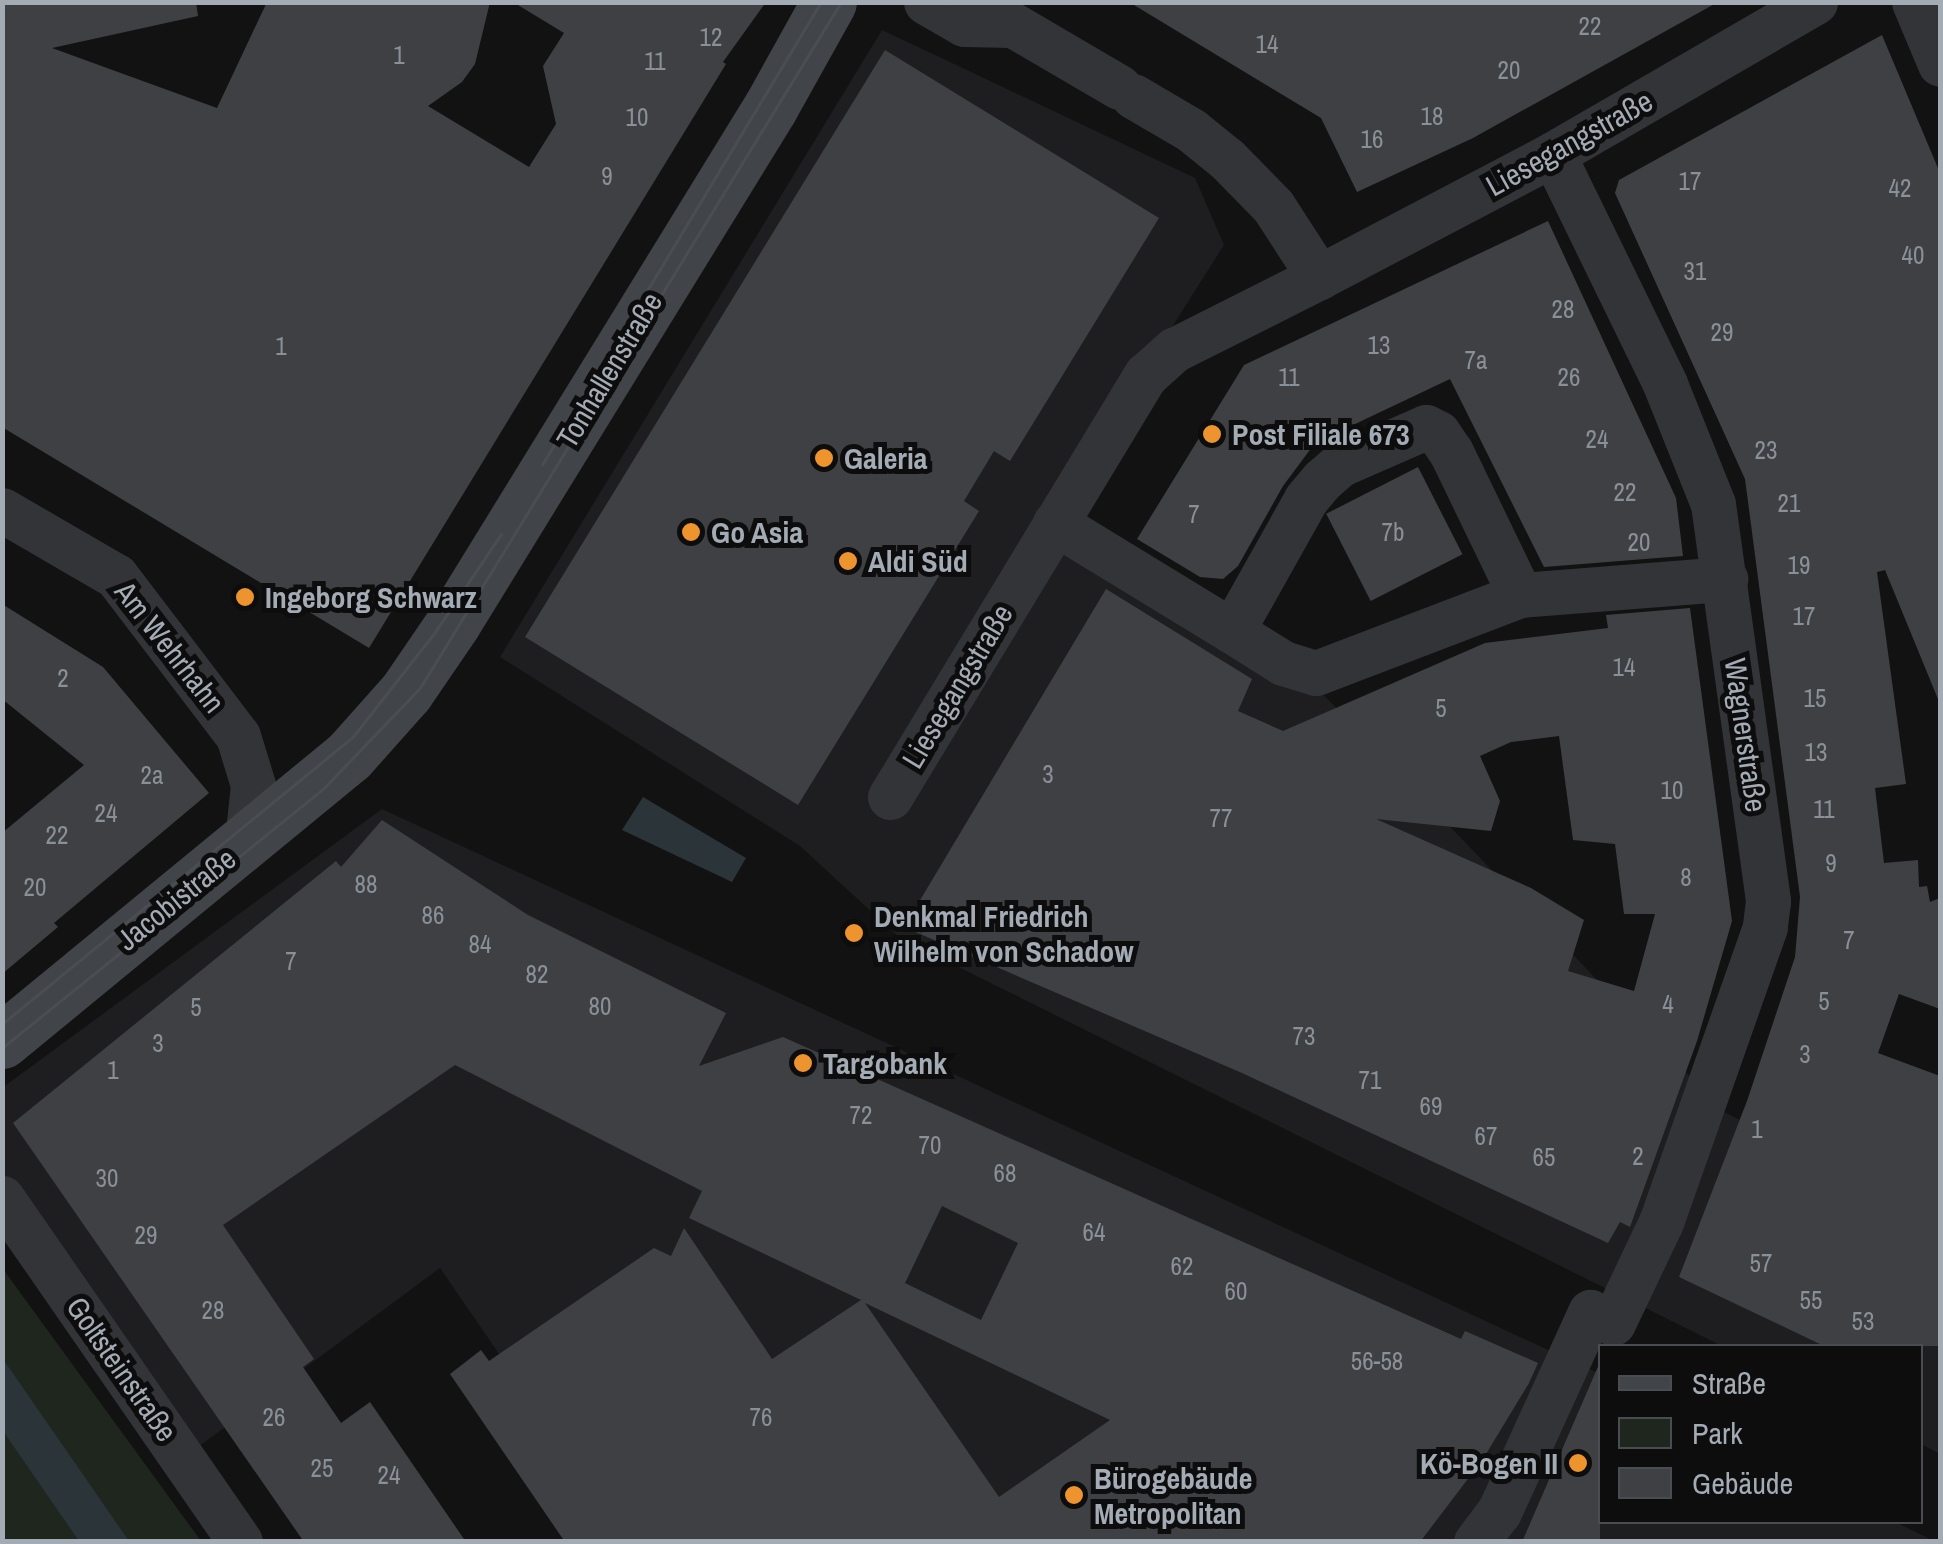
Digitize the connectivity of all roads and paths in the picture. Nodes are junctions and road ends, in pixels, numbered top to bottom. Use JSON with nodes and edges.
{"nodes":[{"id":1,"x":829,"y":2,"type":"edge"},
{"id":2,"x":926,"y":2,"type":"edge"},
{"id":3,"x":1815,"y":2,"type":"edge"},
{"id":4,"x":1914,"y":2,"type":"edge"},
{"id":5,"x":1008,"y":14,"type":"edge"},
{"id":6,"x":1940,"y":64,"type":"edge"},
{"id":7,"x":1553,"y":154,"type":"junction"},
{"id":8,"x":1319,"y":277,"type":"junction"},
{"id":9,"x":2,"y":510,"type":"edge"},
{"id":10,"x":1055,"y":523,"type":"junction"},
{"id":11,"x":1725,"y":578,"type":"junction"},
{"id":12,"x":1520,"y":596,"type":"junction"},
{"id":13,"x":1232,"y":632,"type":"junction"},
{"id":14,"x":362,"y":742,"type":"joint"},
{"id":15,"x":890,"y":797,"type":"dead end"},
{"id":16,"x":247,"y":841,"type":"junction"},
{"id":17,"x":2,"y":1041,"type":"edge"},
{"id":18,"x":2,"y":1198,"type":"edge"},
{"id":19,"x":240,"y":1542,"type":"edge"},
{"id":20,"x":1476,"y":1542,"type":"edge"}],
"edges":[{"from":1,"to":14,"type":"main road","name":"Tonhallenstraße"},
{"from":2,"to":5,"type":"street"},
{"from":3,"to":7,"type":"street","name":"Liesegangstraße"},
{"from":4,"to":6,"type":"street"},
{"from":5,"to":8,"type":"street"},
{"from":7,"to":8,"type":"street","name":"Liesegangstraße"},
{"from":7,"to":11,"type":"street","name":"Wagnerstraße"},
{"from":8,"to":10,"type":"street","name":"Liesegangstraße"},
{"from":9,"to":16,"type":"street","name":"Am Wehrhahn"},
{"from":10,"to":13,"type":"street"},
{"from":10,"to":15,"type":"street","name":"Liesegangstraße"},
{"from":11,"to":12,"type":"street"},
{"from":11,"to":20,"type":"street","name":"Wagnerstraße"},
{"from":12,"to":13,"type":"street"},
{"from":12,"to":13,"type":"street"},
{"from":14,"to":16,"type":"main road","name":"Jacobistraße"},
{"from":16,"to":17,"type":"main road","name":"Jacobistraße"},
{"from":18,"to":19,"type":"street","name":"Goltsteinstraße"}]}
